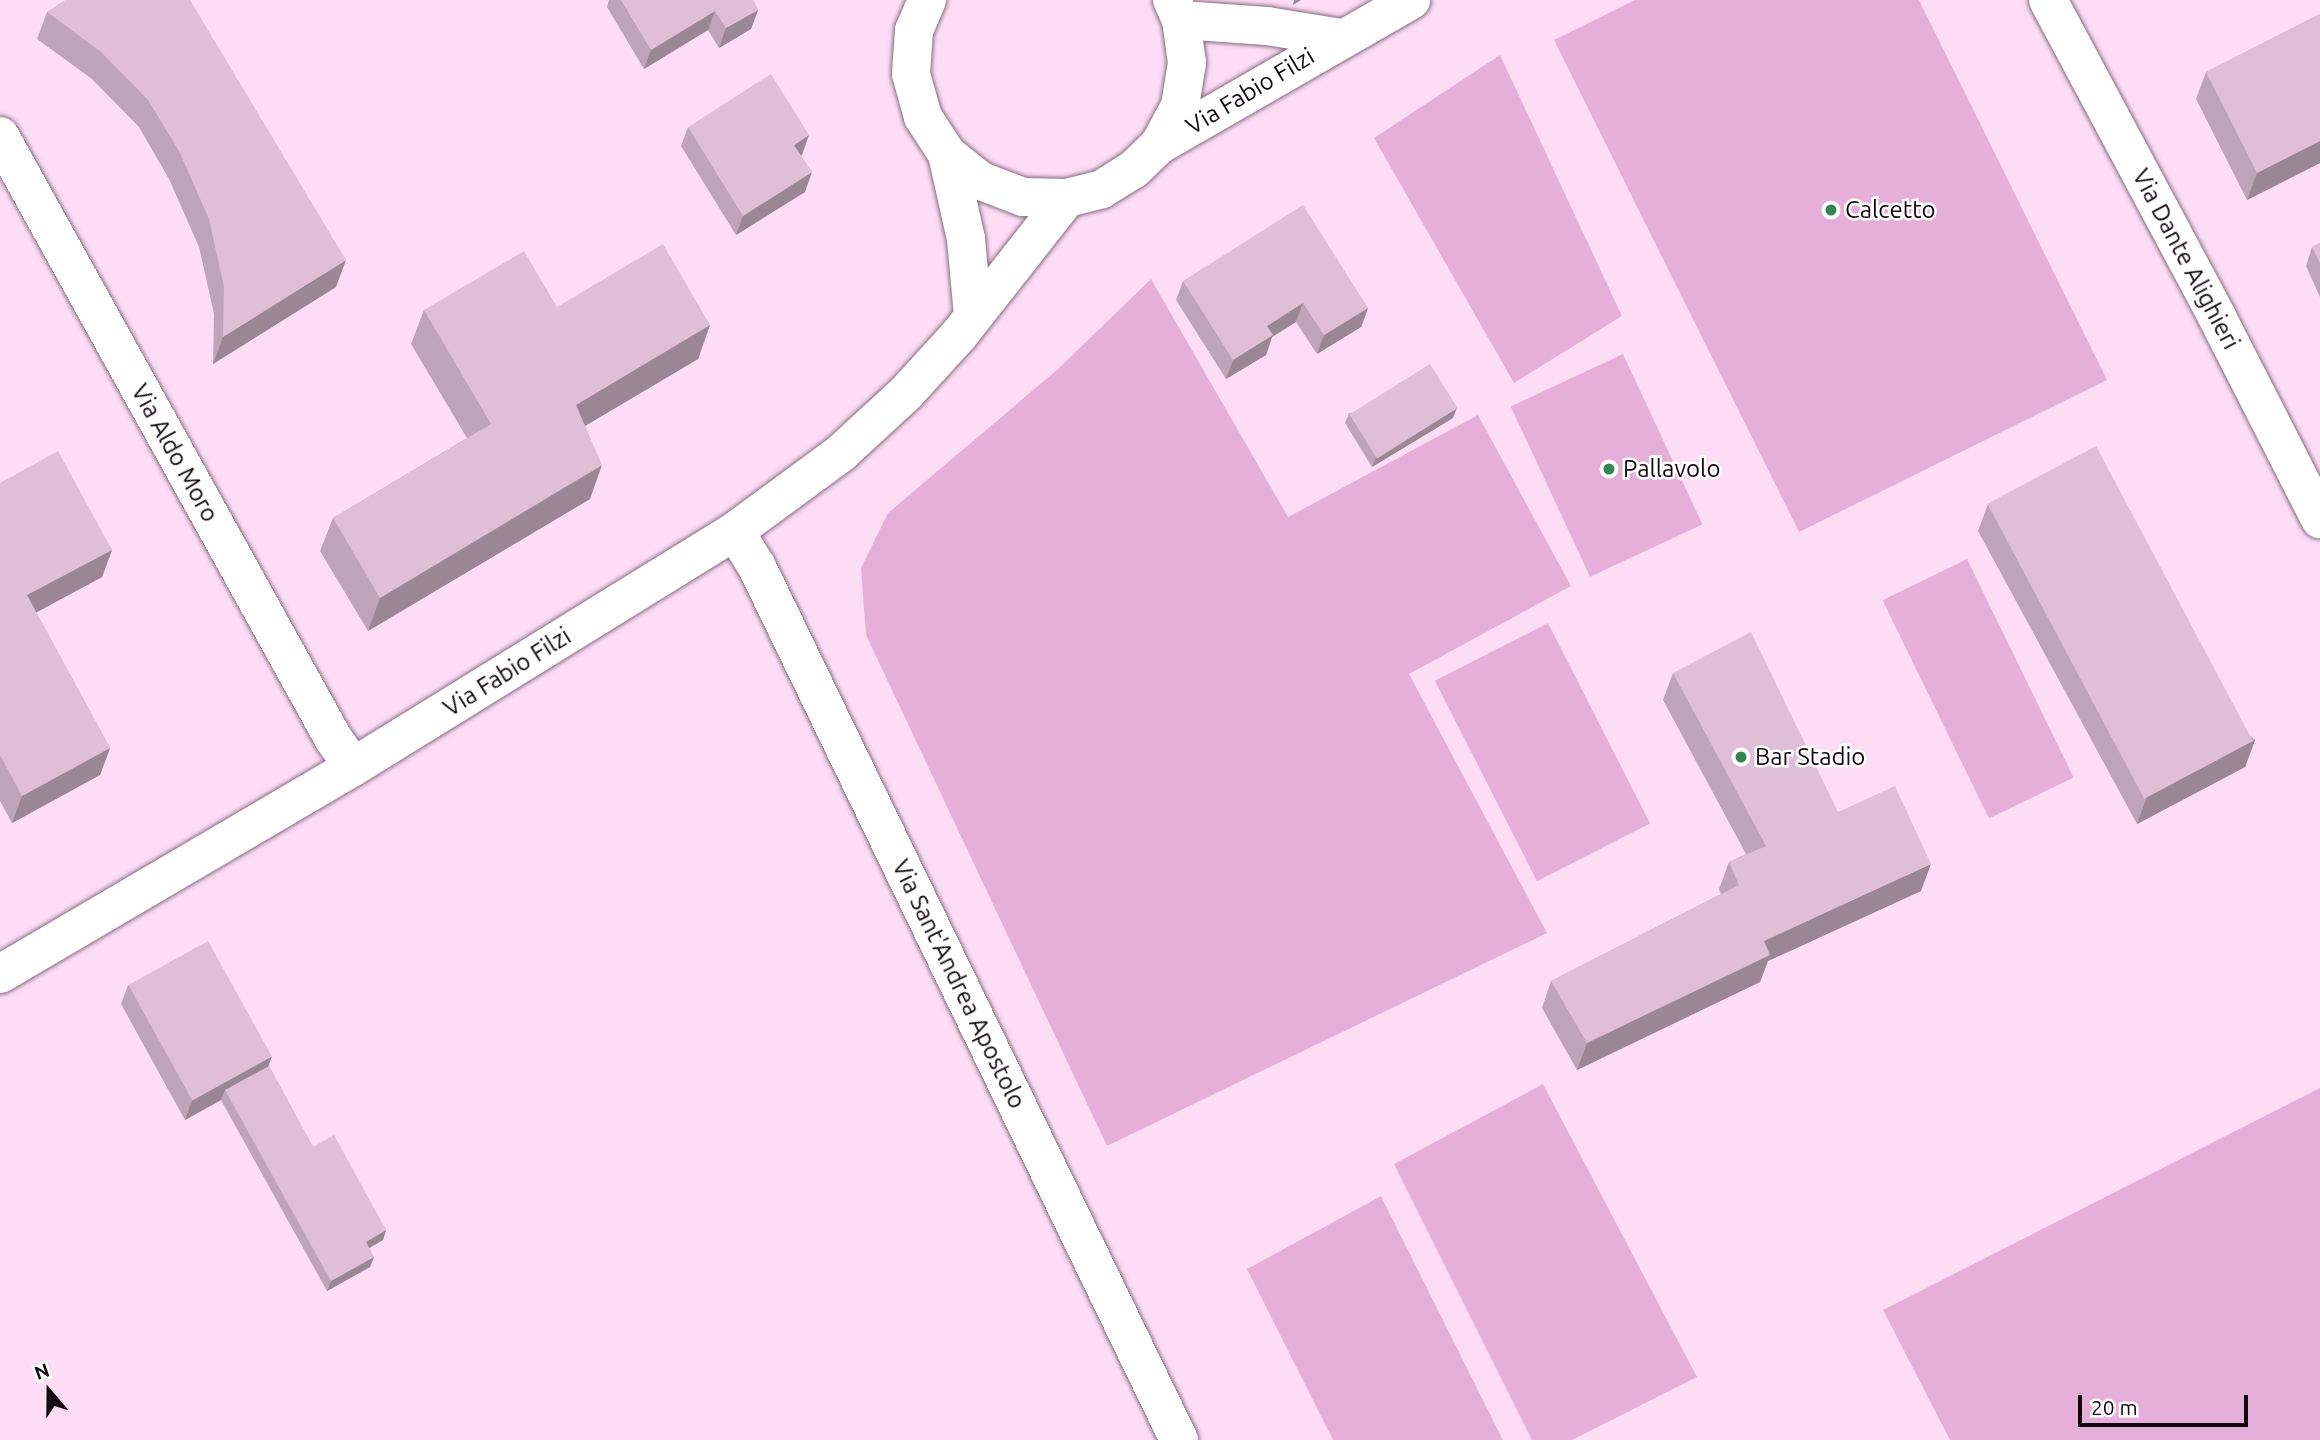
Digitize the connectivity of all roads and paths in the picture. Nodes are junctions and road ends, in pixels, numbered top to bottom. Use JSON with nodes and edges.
{"nodes":[{"id":1,"x":1411,"y":0,"type":"edge"},
{"id":2,"x":2048,"y":0,"type":"edge"},
{"id":3,"x":917,"y":10,"type":"edge"},
{"id":4,"x":1176,"y":10,"type":"edge"},
{"id":5,"x":1341,"y":38,"type":"junction"},
{"id":6,"x":0,"y":136,"type":"edge"},
{"id":7,"x":1159,"y":145,"type":"junction"},
{"id":8,"x":947,"y":154,"type":"junction"},
{"id":9,"x":1067,"y":198,"type":"junction"},
{"id":10,"x":973,"y":316,"type":"junction"},
{"id":11,"x":2320,"y":519,"type":"edge"},
{"id":12,"x":735,"y":531,"type":"junction"},
{"id":13,"x":353,"y":767,"type":"junction"},
{"id":14,"x":0,"y":974,"type":"edge"},
{"id":15,"x":1179,"y":1440,"type":"edge"}],
"edges":[{"from":1,"to":5,"type":"street","name":"Via Fabio Filzi"},
{"from":2,"to":11,"type":"street","name":"Via Dante Alighieri"},
{"from":3,"to":8,"type":"street","name":"Via Fabio Filzi"},
{"from":4,"to":5,"type":"street","name":"Via Fabio Filzi"},
{"from":4,"to":7,"type":"street","name":"Via Fabio Filzi"},
{"from":5,"to":7,"type":"street","name":"Via Fabio Filzi"},
{"from":6,"to":13,"type":"street","name":"Via Aldo Moro"},
{"from":7,"to":9,"type":"street","name":"Via Fabio Filzi"},
{"from":8,"to":9,"type":"street","name":"Via Fabio Filzi"},
{"from":8,"to":10,"type":"street","name":"Via Fabio Filzi"},
{"from":9,"to":10,"type":"street","name":"Via Fabio Filzi"},
{"from":10,"to":12,"type":"street","name":"Via Fabio Filzi"},
{"from":12,"to":13,"type":"street","name":"Via Fabio Filzi"},
{"from":12,"to":15,"type":"street","name":"Via Sant'Andrea Apostolo"},
{"from":13,"to":14,"type":"street","name":"Via Fabio Filzi"}]}
